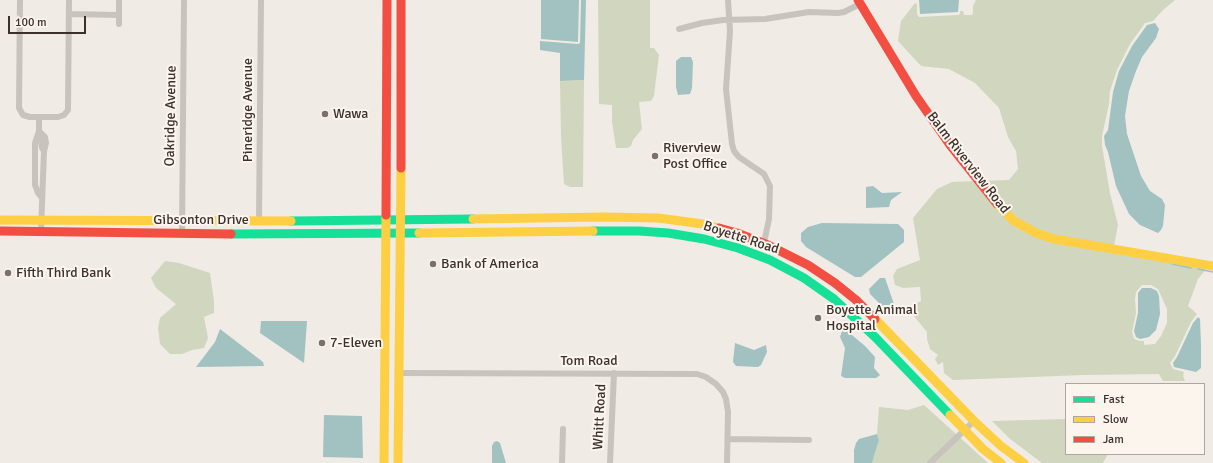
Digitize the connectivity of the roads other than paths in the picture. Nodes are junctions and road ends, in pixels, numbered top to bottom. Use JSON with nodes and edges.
{"nodes":[{"id":1,"x":20,"y":0,"type":"edge"},
{"id":2,"x":69,"y":0,"type":"edge"},
{"id":3,"x":119,"y":0,"type":"edge"},
{"id":4,"x":184,"y":0,"type":"edge"},
{"id":5,"x":261,"y":0,"type":"edge"},
{"id":6,"x":401,"y":0,"type":"edge"},
{"id":7,"x":728,"y":0,"type":"edge"},
{"id":8,"x":387,"y":1,"type":"edge"},
{"id":9,"x":859,"y":2,"type":"edge"},
{"id":10,"x":69,"y":14,"type":"junction"},
{"id":11,"x":119,"y":15,"type":"junction"},
{"id":12,"x":730,"y":19,"type":"junction"},
{"id":13,"x":119,"y":24,"type":"dead end"},
{"id":14,"x":679,"y":29,"type":"dead end"},
{"id":15,"x":400,"y":90,"type":"junction"},
{"id":16,"x":39,"y":117,"type":"junction"},
{"id":17,"x":39,"y":131,"type":"junction"},
{"id":18,"x":42,"y":198,"type":"junction"},
{"id":19,"x":0,"y":220,"type":"edge"},
{"id":20,"x":42,"y":220,"type":"junction"},
{"id":21,"x":182,"y":220,"type":"junction"},
{"id":22,"x":259,"y":220,"type":"junction"},
{"id":23,"x":385,"y":220,"type":"junction"},
{"id":24,"x":401,"y":220,"type":"junction"},
{"id":25,"x":0,"y":231,"type":"edge"},
{"id":26,"x":41,"y":231,"type":"junction"},
{"id":27,"x":182,"y":233,"type":"junction"},
{"id":28,"x":385,"y":233,"type":"junction"},
{"id":29,"x":401,"y":233,"type":"junction"},
{"id":30,"x":764,"y":243,"type":"junction"},
{"id":31,"x":1213,"y":265,"type":"edge"},
{"id":32,"x":400,"y":372,"type":"junction"},
{"id":33,"x":614,"y":372,"type":"junction"},
{"id":34,"x":384,"y":399,"type":"junction"},
{"id":35,"x":974,"y":421,"type":"junction"},
{"id":36,"x":563,"y":430,"type":"dead end"},
{"id":37,"x":965,"y":431,"type":"junction"},
{"id":38,"x":728,"y":439,"type":"junction"},
{"id":39,"x":809,"y":440,"type":"dead end"},
{"id":40,"x":384,"y":463,"type":"edge"},
{"id":41,"x":390,"y":463,"type":"edge"},
{"id":42,"x":398,"y":463,"type":"edge"},
{"id":43,"x":562,"y":463,"type":"edge"},
{"id":44,"x":610,"y":463,"type":"edge"},
{"id":45,"x":727,"y":463,"type":"edge"},
{"id":46,"x":930,"y":463,"type":"edge"},
{"id":47,"x":1001,"y":463,"type":"edge"},
{"id":48,"x":1024,"y":463,"type":"edge"}],
"edges":[{"from":1,"to":16,"type":"street"},
{"from":2,"to":10,"type":"street"},
{"from":3,"to":11,"type":"street"},
{"from":4,"to":21,"type":"street","name":"Oakridge Avenue"},
{"from":5,"to":22,"type":"street","name":"Pineridge Avenue"},
{"from":6,"to":15,"type":"main road"},
{"from":7,"to":12,"type":"street"},
{"from":8,"to":15,"type":"main road"},
{"from":8,"to":23,"type":"main road"},
{"from":9,"to":12,"type":"street"},
{"from":9,"to":31,"type":"main road","name":"Balm Riverview Road"},
{"from":10,"to":11,"type":"street"},
{"from":10,"to":16,"type":"street"},
{"from":11,"to":13,"type":"street"},
{"from":12,"to":14,"type":"street"},
{"from":12,"to":30,"type":"street"},
{"from":15,"to":24,"type":"main road"},
{"from":16,"to":17,"type":"street"},
{"from":17,"to":18,"type":"street"},
{"from":17,"to":18,"type":"street"},
{"from":18,"to":20,"type":"street"},
{"from":19,"to":20,"type":"main road","name":"Gibsonton Drive"},
{"from":20,"to":21,"type":"main road","name":"Gibsonton Drive"},
{"from":20,"to":26,"type":"street"},
{"from":21,"to":22,"type":"main road","name":"Gibsonton Drive"},
{"from":21,"to":27,"type":"street","name":"Oakridge Avenue"},
{"from":22,"to":23,"type":"main road","name":"Gibsonton Drive"},
{"from":23,"to":24,"type":"main road","name":"Gibsonton Drive"},
{"from":23,"to":28,"type":"main road"},
{"from":24,"to":29,"type":"main road"},
{"from":24,"to":30,"type":"main road","name":"Boyette Road"},
{"from":25,"to":26,"type":"main road","name":"Gibsonton Drive"},
{"from":26,"to":27,"type":"main road","name":"Gibsonton Drive"},
{"from":27,"to":28,"type":"main road","name":"Gibsonton Drive"},
{"from":28,"to":29,"type":"main road","name":"Boyette Road"},
{"from":28,"to":34,"type":"main road"},
{"from":29,"to":32,"type":"main road"},
{"from":29,"to":37,"type":"main road","name":"Boyette Road"},
{"from":30,"to":35,"type":"main road","name":"Boyette Road"},
{"from":32,"to":33,"type":"street","name":"Tom Road"},
{"from":32,"to":42,"type":"main road"},
{"from":33,"to":38,"type":"street","name":"Tom Road"},
{"from":33,"to":44,"type":"street","name":"Whitt Road"},
{"from":34,"to":40,"type":"main road"},
{"from":34,"to":41,"type":"main road"},
{"from":35,"to":37,"type":"street"},
{"from":35,"to":48,"type":"main road","name":"Boyette Road"},
{"from":36,"to":43,"type":"street"},
{"from":37,"to":46,"type":"street"},
{"from":37,"to":47,"type":"main road","name":"Boyette Road"},
{"from":38,"to":39,"type":"street"},
{"from":38,"to":45,"type":"street","name":"Tom Road"}]}
